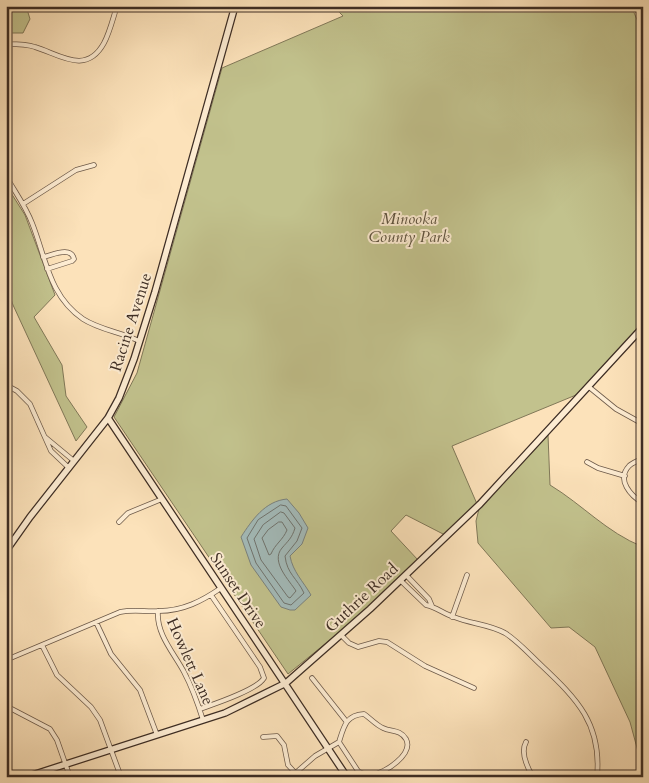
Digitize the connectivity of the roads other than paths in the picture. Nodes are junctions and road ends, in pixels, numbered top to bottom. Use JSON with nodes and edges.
{"nodes":[{"id":1,"x":117,"y":6,"type":"edge"},
{"id":2,"x":235,"y":6,"type":"edge"},
{"id":3,"x":6,"y":36,"type":"edge"},
{"id":4,"x":8,"y":44,"type":"junction"},
{"id":5,"x":6,"y":64,"type":"edge"},
{"id":6,"x":94,"y":165,"type":"dead end"},
{"id":7,"x":6,"y":176,"type":"edge"},
{"id":8,"x":23,"y":204,"type":"junction"},
{"id":9,"x":43,"y":257,"type":"junction"},
{"id":10,"x":46,"y":269,"type":"junction"},
{"id":11,"x":643,"y":327,"type":"edge"},
{"id":12,"x":140,"y":341,"type":"junction"},
{"id":13,"x":6,"y":385,"type":"edge"},
{"id":14,"x":589,"y":387,"type":"junction"},
{"id":15,"x":108,"y":418,"type":"junction"},
{"id":16,"x":643,"y":424,"type":"edge"},
{"id":17,"x":45,"y":437,"type":"junction"},
{"id":18,"x":643,"y":458,"type":"edge"},
{"id":19,"x":74,"y":462,"type":"junction"},
{"id":20,"x":587,"y":462,"type":"dead end"},
{"id":21,"x":69,"y":468,"type":"junction"},
{"id":22,"x":625,"y":476,"type":"junction"},
{"id":23,"x":162,"y":499,"type":"junction"},
{"id":24,"x":643,"y":503,"type":"edge"},
{"id":25,"x":119,"y":522,"type":"dead end"},
{"id":26,"x":6,"y":551,"type":"edge"},
{"id":27,"x":406,"y":575,"type":"junction"},
{"id":28,"x":466,"y":575,"type":"dead end"},
{"id":29,"x":400,"y":580,"type":"junction"},
{"id":30,"x":221,"y":588,"type":"junction"},
{"id":31,"x":419,"y":589,"type":"junction"},
{"id":32,"x":414,"y":594,"type":"junction"},
{"id":33,"x":211,"y":595,"type":"junction"},
{"id":34,"x":432,"y":606,"type":"junction"},
{"id":35,"x":158,"y":611,"type":"junction"},
{"id":36,"x":452,"y":617,"type":"junction"},
{"id":37,"x":96,"y":622,"type":"junction"},
{"id":38,"x":341,"y":635,"type":"junction"},
{"id":39,"x":42,"y":645,"type":"junction"},
{"id":40,"x":6,"y":660,"type":"edge"},
{"id":41,"x":312,"y":678,"type":"dead end"},
{"id":42,"x":286,"y":683,"type":"junction"},
{"id":43,"x":474,"y":688,"type":"dead end"},
{"id":44,"x":6,"y":706,"type":"edge"},
{"id":45,"x":200,"y":709,"type":"junction"},
{"id":46,"x":204,"y":720,"type":"junction"},
{"id":47,"x":346,"y":721,"type":"junction"},
{"id":48,"x":157,"y":735,"type":"junction"},
{"id":49,"x":263,"y":737,"type":"dead end"},
{"id":50,"x":339,"y":742,"type":"junction"},
{"id":51,"x":526,"y":742,"type":"dead end"},
{"id":52,"x":328,"y":747,"type":"junction"},
{"id":53,"x":111,"y":750,"type":"junction"},
{"id":54,"x":65,"y":764,"type":"junction"},
{"id":55,"x":297,"y":775,"type":"edge"},
{"id":56,"x":26,"y":777,"type":"edge"},
{"id":57,"x":70,"y":777,"type":"edge"},
{"id":58,"x":121,"y":777,"type":"edge"},
{"id":59,"x":291,"y":777,"type":"edge"},
{"id":60,"x":347,"y":777,"type":"edge"},
{"id":61,"x":533,"y":777,"type":"edge"},
{"id":62,"x":597,"y":777,"type":"edge"}],
"edges":[{"from":1,"to":4,"type":"street"},
{"from":2,"to":12,"type":"street","name":"Racine Avenue"},
{"from":3,"to":4,"type":"street"},
{"from":4,"to":5,"type":"street"},
{"from":6,"to":8,"type":"street"},
{"from":7,"to":8,"type":"street"},
{"from":8,"to":9,"type":"street"},
{"from":9,"to":10,"type":"street"},
{"from":9,"to":10,"type":"street"},
{"from":10,"to":12,"type":"street"},
{"from":11,"to":14,"type":"street","name":"Guthrie Road"},
{"from":12,"to":15,"type":"street","name":"Racine Avenue"},
{"from":13,"to":17,"type":"street"},
{"from":14,"to":16,"type":"street"},
{"from":14,"to":27,"type":"street","name":"Guthrie Road"},
{"from":15,"to":19,"type":"street","name":"Racine Avenue"},
{"from":15,"to":23,"type":"street","name":"Sunset Drive"},
{"from":17,"to":19,"type":"street"},
{"from":17,"to":21,"type":"street"},
{"from":18,"to":22,"type":"street"},
{"from":19,"to":21,"type":"street","name":"Racine Avenue"},
{"from":20,"to":22,"type":"street"},
{"from":21,"to":26,"type":"street","name":"Racine Avenue"},
{"from":22,"to":24,"type":"street"},
{"from":23,"to":25,"type":"street"},
{"from":23,"to":30,"type":"street","name":"Sunset Drive"},
{"from":27,"to":29,"type":"street","name":"Guthrie Road"},
{"from":27,"to":31,"type":"street"},
{"from":28,"to":36,"type":"street"},
{"from":29,"to":32,"type":"street"},
{"from":29,"to":38,"type":"street","name":"Guthrie Road"},
{"from":30,"to":33,"type":"street"},
{"from":30,"to":42,"type":"street","name":"Sunset Drive"},
{"from":31,"to":32,"type":"street"},
{"from":31,"to":34,"type":"street"},
{"from":32,"to":34,"type":"street"},
{"from":33,"to":35,"type":"street"},
{"from":33,"to":45,"type":"street"},
{"from":34,"to":36,"type":"street"},
{"from":35,"to":37,"type":"street"},
{"from":35,"to":45,"type":"street","name":"Howlett Lane"},
{"from":36,"to":62,"type":"street"},
{"from":37,"to":39,"type":"street"},
{"from":37,"to":48,"type":"street"},
{"from":38,"to":42,"type":"street","name":"Guthrie Road"},
{"from":38,"to":43,"type":"street"},
{"from":39,"to":40,"type":"street"},
{"from":39,"to":53,"type":"street"},
{"from":41,"to":47,"type":"street"},
{"from":42,"to":46,"type":"street","name":"Guthrie Road"},
{"from":42,"to":52,"type":"street","name":"Sunset Drive"},
{"from":44,"to":54,"type":"street"},
{"from":45,"to":46,"type":"street","name":"Howlett Lane"},
{"from":46,"to":48,"type":"street","name":"Guthrie Road"},
{"from":47,"to":50,"type":"street"},
{"from":47,"to":50,"type":"street"},
{"from":48,"to":53,"type":"street","name":"Guthrie Road"},
{"from":49,"to":55,"type":"street"},
{"from":50,"to":52,"type":"street"},
{"from":51,"to":61,"type":"street"},
{"from":52,"to":55,"type":"street"},
{"from":52,"to":60,"type":"street","name":"Sunset Drive"},
{"from":53,"to":54,"type":"street","name":"Guthrie Road"},
{"from":53,"to":58,"type":"street"},
{"from":54,"to":56,"type":"street","name":"Guthrie Road"},
{"from":54,"to":57,"type":"street"},
{"from":55,"to":59,"type":"street"}]}
